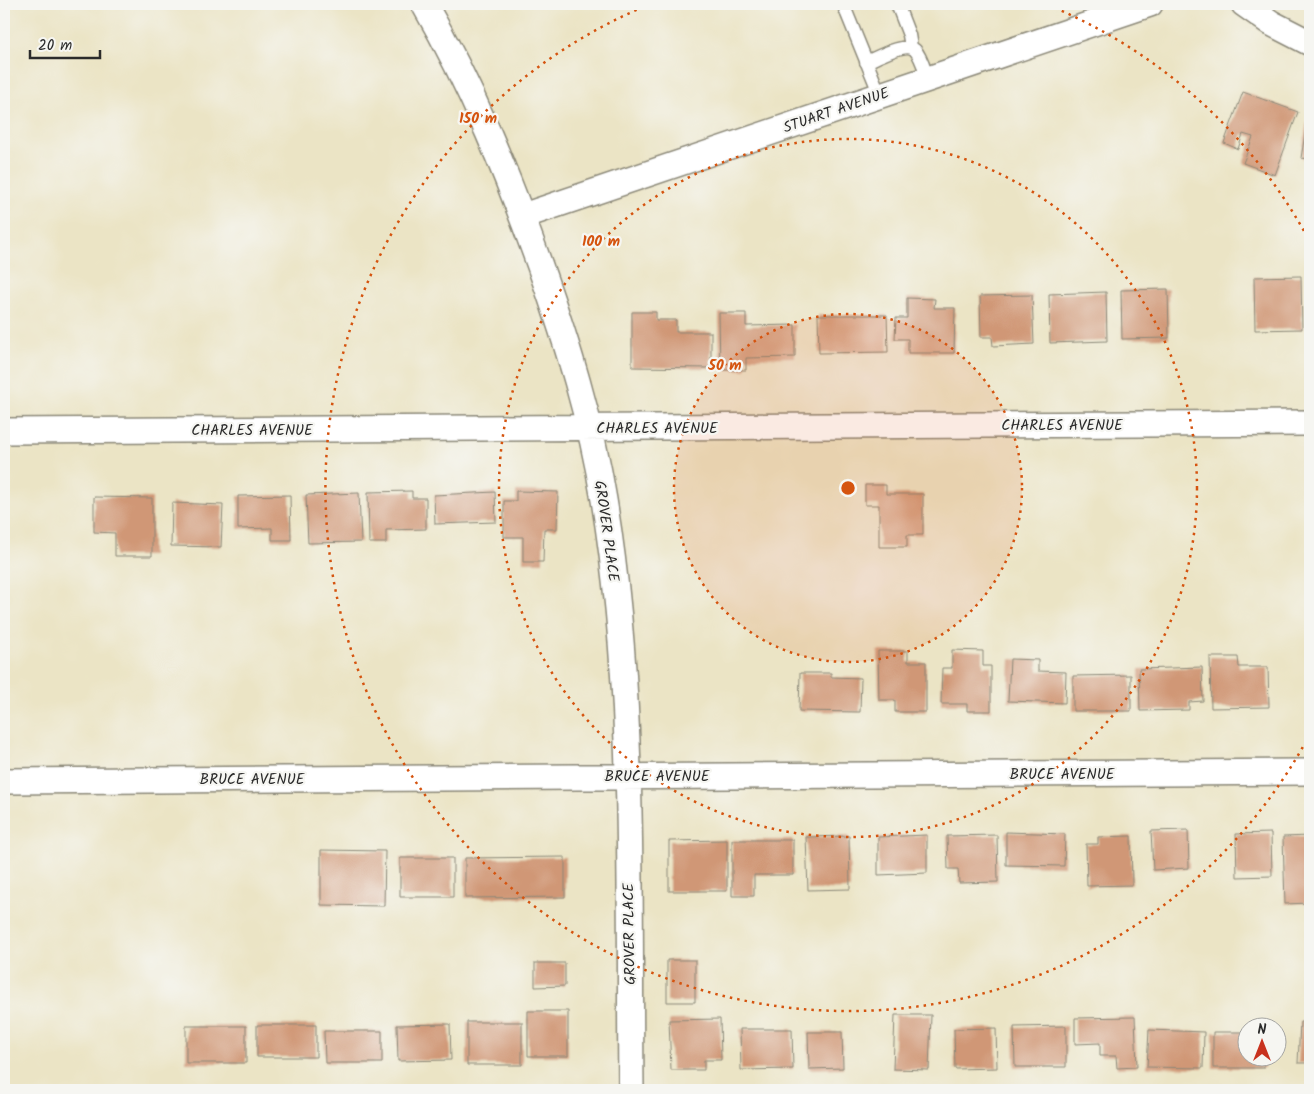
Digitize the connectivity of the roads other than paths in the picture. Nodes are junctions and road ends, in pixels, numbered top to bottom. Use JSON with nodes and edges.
{"nodes":[{"id":1,"x":424,"y":4,"type":"edge"},
{"id":2,"x":843,"y":4,"type":"edge"},
{"id":3,"x":897,"y":4,"type":"edge"},
{"id":4,"x":1150,"y":4,"type":"edge"},
{"id":5,"x":1244,"y":4,"type":"edge"},
{"id":6,"x":1310,"y":43,"type":"edge"},
{"id":7,"x":911,"y":47,"type":"junction"},
{"id":8,"x":866,"y":62,"type":"junction"},
{"id":9,"x":928,"y":79,"type":"junction"},
{"id":10,"x":880,"y":95,"type":"junction"},
{"id":11,"x":523,"y":216,"type":"junction"},
{"id":12,"x":1310,"y":423,"type":"edge"},
{"id":13,"x":590,"y":429,"type":"junction"},
{"id":14,"x":4,"y":431,"type":"edge"},
{"id":15,"x":1310,"y":772,"type":"edge"},
{"id":16,"x":627,"y":776,"type":"junction"},
{"id":17,"x":4,"y":781,"type":"edge"},
{"id":18,"x":631,"y":1090,"type":"edge"}],
"edges":[{"from":1,"to":11,"type":"street","name":"GROVER PLACE"},
{"from":2,"to":8,"type":"lane"},
{"from":3,"to":7,"type":"lane"},
{"from":4,"to":9,"type":"street","name":"STUART AVENUE"},
{"from":5,"to":6,"type":"street"},
{"from":7,"to":8,"type":"lane"},
{"from":7,"to":9,"type":"lane"},
{"from":8,"to":10,"type":"lane"},
{"from":9,"to":10,"type":"street","name":"STUART AVENUE"},
{"from":10,"to":11,"type":"street","name":"STUART AVENUE"},
{"from":11,"to":13,"type":"street","name":"GROVER PLACE"},
{"from":12,"to":13,"type":"street","name":"CHARLES AVENUE"},
{"from":13,"to":14,"type":"street","name":"CHARLES AVENUE"},
{"from":13,"to":16,"type":"street","name":"GROVER PLACE"},
{"from":15,"to":16,"type":"street","name":"BRUCE AVENUE"},
{"from":16,"to":17,"type":"street","name":"BRUCE AVENUE"},
{"from":16,"to":18,"type":"street","name":"GROVER PLACE"}]}
